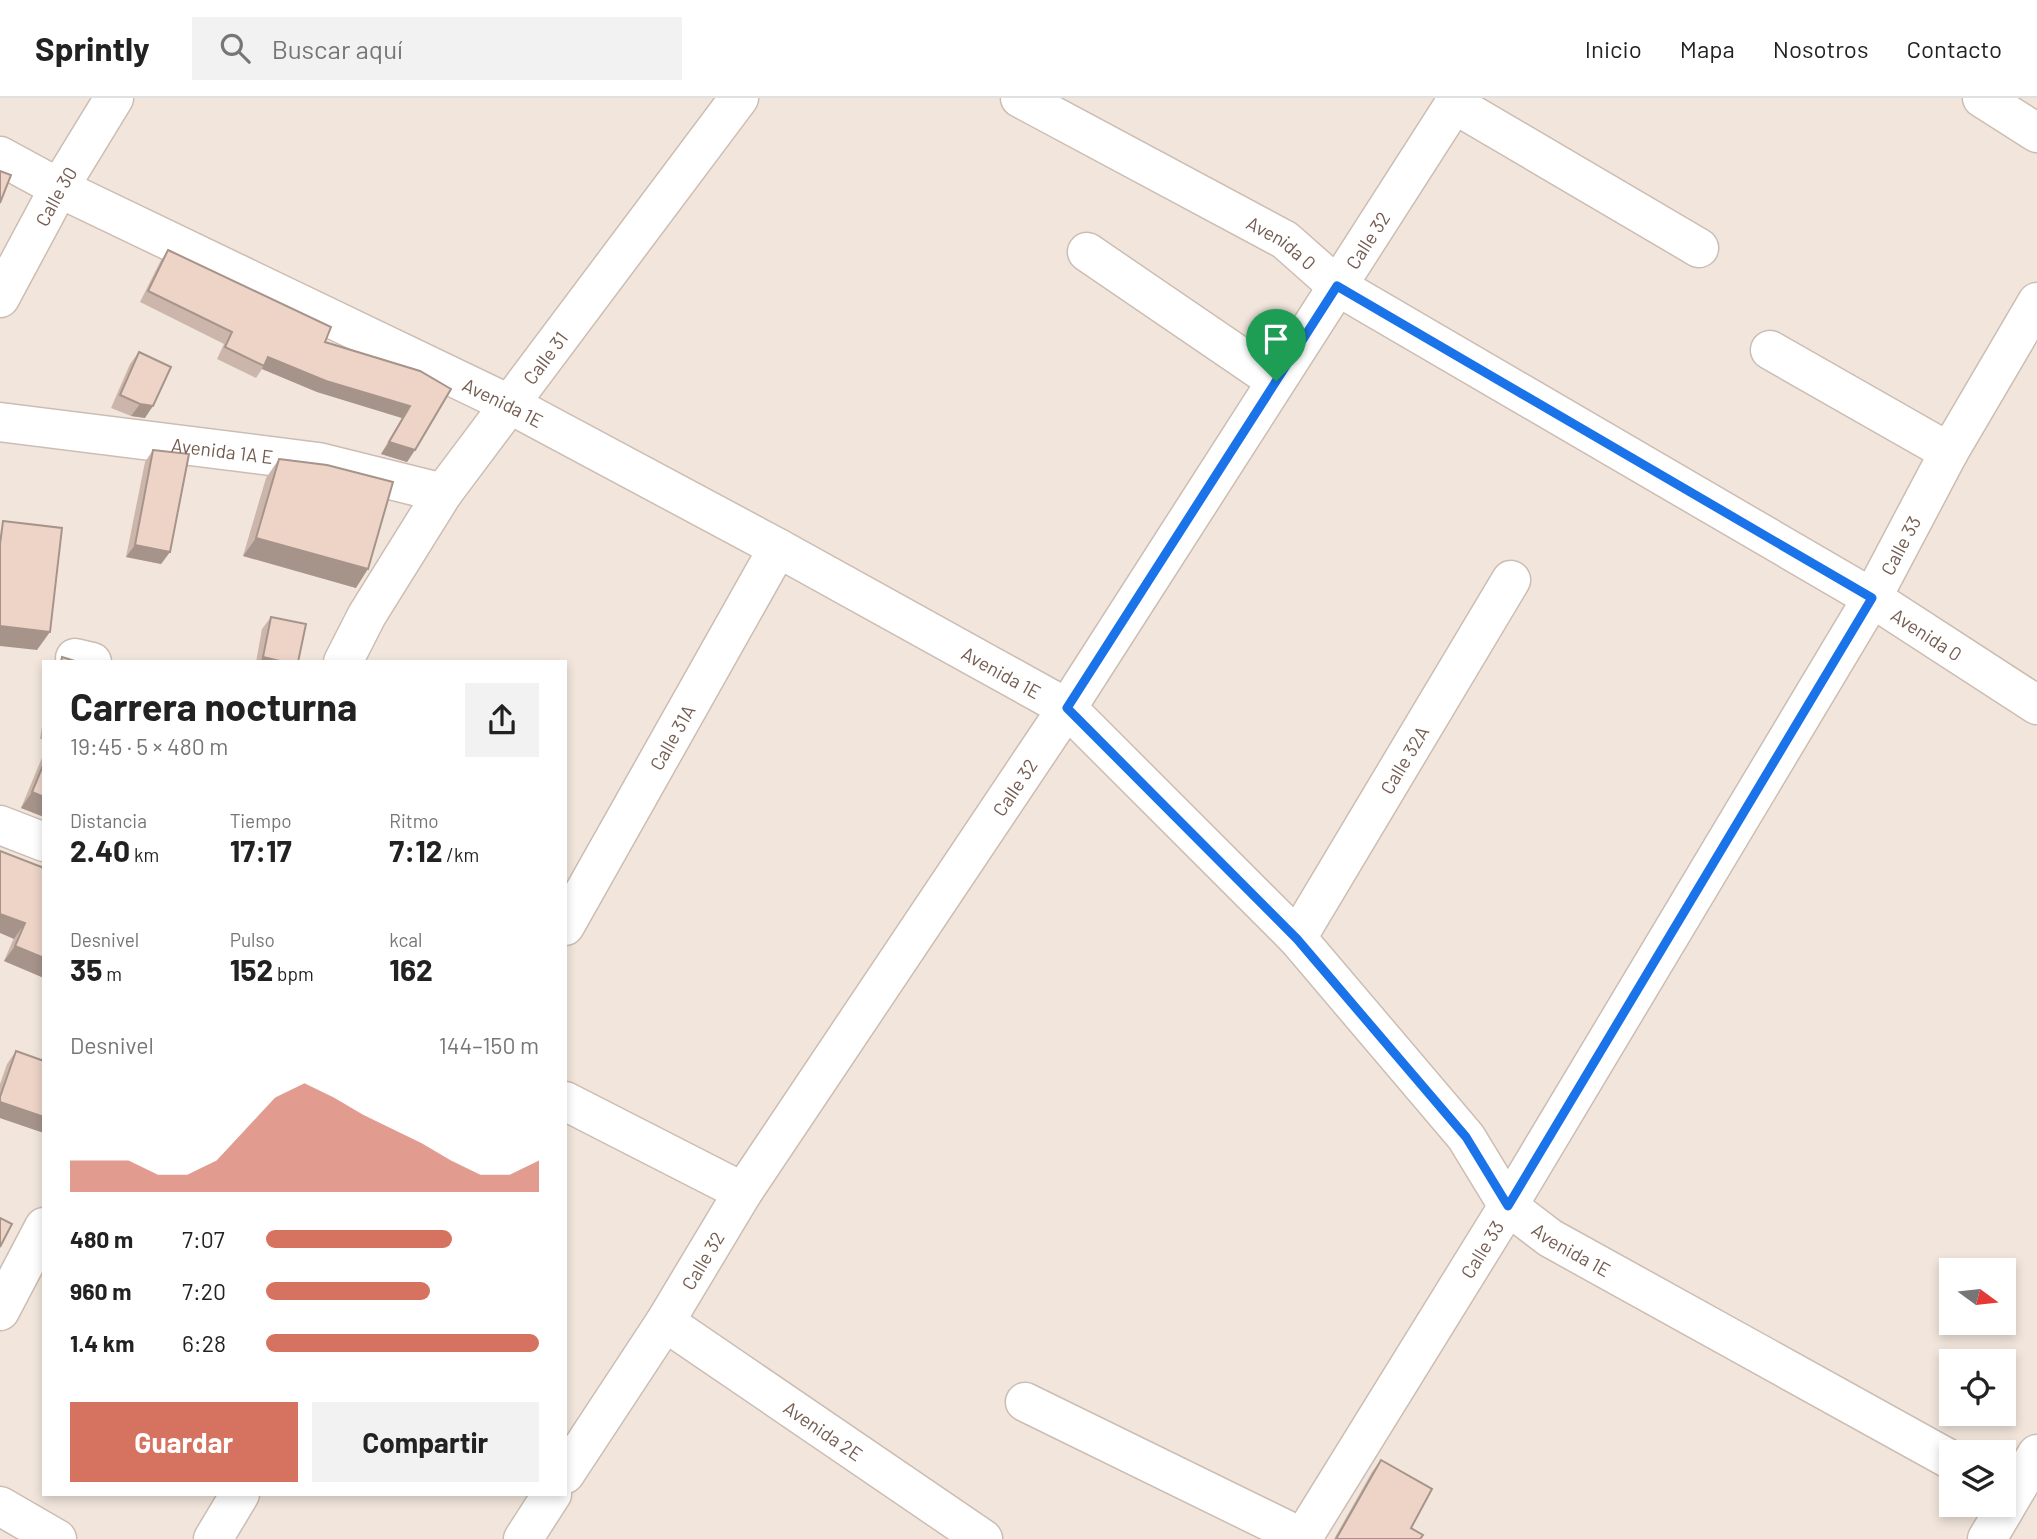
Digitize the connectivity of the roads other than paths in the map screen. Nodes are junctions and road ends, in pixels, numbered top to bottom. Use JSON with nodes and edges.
{"nodes":[{"id":1,"x":114,"y":98,"type":"edge"},
{"id":2,"x":739,"y":98,"type":"edge"},
{"id":3,"x":1020,"y":98,"type":"edge"},
{"id":4,"x":1982,"y":98,"type":"edge"},
{"id":5,"x":1456,"y":101,"type":"edge"},
{"id":6,"x":2037,"y":133,"type":"edge"},
{"id":7,"x":0,"y":156,"type":"edge"},
{"id":8,"x":59,"y":188,"type":"junction"},
{"id":9,"x":1699,"y":247,"type":"dead end"},
{"id":10,"x":1087,"y":252,"type":"dead end"},
{"id":11,"x":1337,"y":286,"type":"junction"},
{"id":12,"x":0,"y":298,"type":"edge"},
{"id":13,"x":2037,"y":302,"type":"edge"},
{"id":14,"x":1770,"y":350,"type":"dead end"},
{"id":15,"x":1276,"y":381,"type":"junction"},
{"id":16,"x":511,"y":405,"type":"junction"},
{"id":17,"x":0,"y":422,"type":"edge"},
{"id":18,"x":1949,"y":452,"type":"junction"},
{"id":19,"x":443,"y":493,"type":"junction"},
{"id":20,"x":778,"y":548,"type":"junction"},
{"id":21,"x":1511,"y":580,"type":"dead end"},
{"id":22,"x":1872,"y":598,"type":"junction"},
{"id":23,"x":344,"y":660,"type":"edge"},
{"id":24,"x":2037,"y":705,"type":"edge"},
{"id":25,"x":1067,"y":708,"type":"junction"},
{"id":26,"x":0,"y":825,"type":"edge"},
{"id":27,"x":42,"y":841,"type":"edge"},
{"id":28,"x":567,"y":922,"type":"edge"},
{"id":29,"x":1297,"y":939,"type":"junction"},
{"id":30,"x":567,"y":1102,"type":"edge"},
{"id":31,"x":743,"y":1192,"type":"junction"},
{"id":32,"x":1508,"y":1206,"type":"junction"},
{"id":33,"x":42,"y":1231,"type":"edge"},
{"id":34,"x":0,"y":1311,"type":"edge"},
{"id":35,"x":665,"y":1322,"type":"junction"},
{"id":36,"x":1025,"y":1402,"type":"dead end"},
{"id":37,"x":1939,"y":1453,"type":"edge"},
{"id":38,"x":2037,"y":1454,"type":"edge"},
{"id":39,"x":567,"y":1471,"type":"edge"},
{"id":40,"x":239,"y":1496,"type":"edge"},
{"id":41,"x":551,"y":1496,"type":"edge"},
{"id":42,"x":2018,"y":1496,"type":"edge"},
{"id":43,"x":0,"y":1506,"type":"edge"},
{"id":44,"x":1303,"y":1538,"type":"edge"},
{"id":45,"x":57,"y":1539,"type":"edge"},
{"id":46,"x":213,"y":1539,"type":"edge"},
{"id":47,"x":523,"y":1539,"type":"edge"},
{"id":48,"x":982,"y":1539,"type":"edge"},
{"id":49,"x":1987,"y":1539,"type":"edge"}],
"edges":[{"from":1,"to":8,"type":"street","name":"Calle 30"},
{"from":2,"to":16,"type":"street","name":"Calle 31"},
{"from":3,"to":11,"type":"street","name":"Avenida 0"},
{"from":4,"to":6,"type":"street"},
{"from":5,"to":9,"type":"street"},
{"from":5,"to":11,"type":"street","name":"Calle 32"},
{"from":7,"to":8,"type":"street","name":"Avenida 1E"},
{"from":8,"to":12,"type":"street","name":"Calle 30"},
{"from":8,"to":16,"type":"street","name":"Avenida 1E"},
{"from":10,"to":15,"type":"street"},
{"from":11,"to":15,"type":"street","name":"Calle 32"},
{"from":11,"to":22,"type":"street","name":"Avenida 0"},
{"from":13,"to":18,"type":"street","name":"Calle 33"},
{"from":14,"to":18,"type":"street"},
{"from":15,"to":25,"type":"street","name":"Calle 32"},
{"from":16,"to":19,"type":"street","name":"Calle 31"},
{"from":16,"to":20,"type":"street","name":"Avenida 1E"},
{"from":17,"to":19,"type":"street","name":"Avenida 1A E"},
{"from":18,"to":22,"type":"street","name":"Calle 33"},
{"from":19,"to":23,"type":"street","name":"Calle 31"},
{"from":20,"to":25,"type":"street","name":"Avenida 1E"},
{"from":20,"to":28,"type":"street","name":"Calle 31A"},
{"from":21,"to":29,"type":"street","name":"Calle 32A"},
{"from":22,"to":24,"type":"street","name":"Avenida 0"},
{"from":22,"to":32,"type":"street","name":"Calle 33"},
{"from":25,"to":29,"type":"street","name":"Avenida 1E"},
{"from":25,"to":31,"type":"street","name":"Calle 32"},
{"from":26,"to":27,"type":"street"},
{"from":29,"to":32,"type":"street","name":"Avenida 1E"},
{"from":30,"to":31,"type":"street"},
{"from":31,"to":35,"type":"street","name":"Calle 32"},
{"from":32,"to":37,"type":"street","name":"Avenida 1E"},
{"from":32,"to":44,"type":"street","name":"Calle 33"},
{"from":33,"to":34,"type":"street"},
{"from":35,"to":39,"type":"street","name":"Calle 32"},
{"from":35,"to":48,"type":"street","name":"Avenida 2E"},
{"from":36,"to":44,"type":"street"},
{"from":38,"to":42,"type":"street"},
{"from":40,"to":46,"type":"street"},
{"from":41,"to":47,"type":"street"},
{"from":42,"to":49,"type":"street"},
{"from":43,"to":45,"type":"street"}]}
